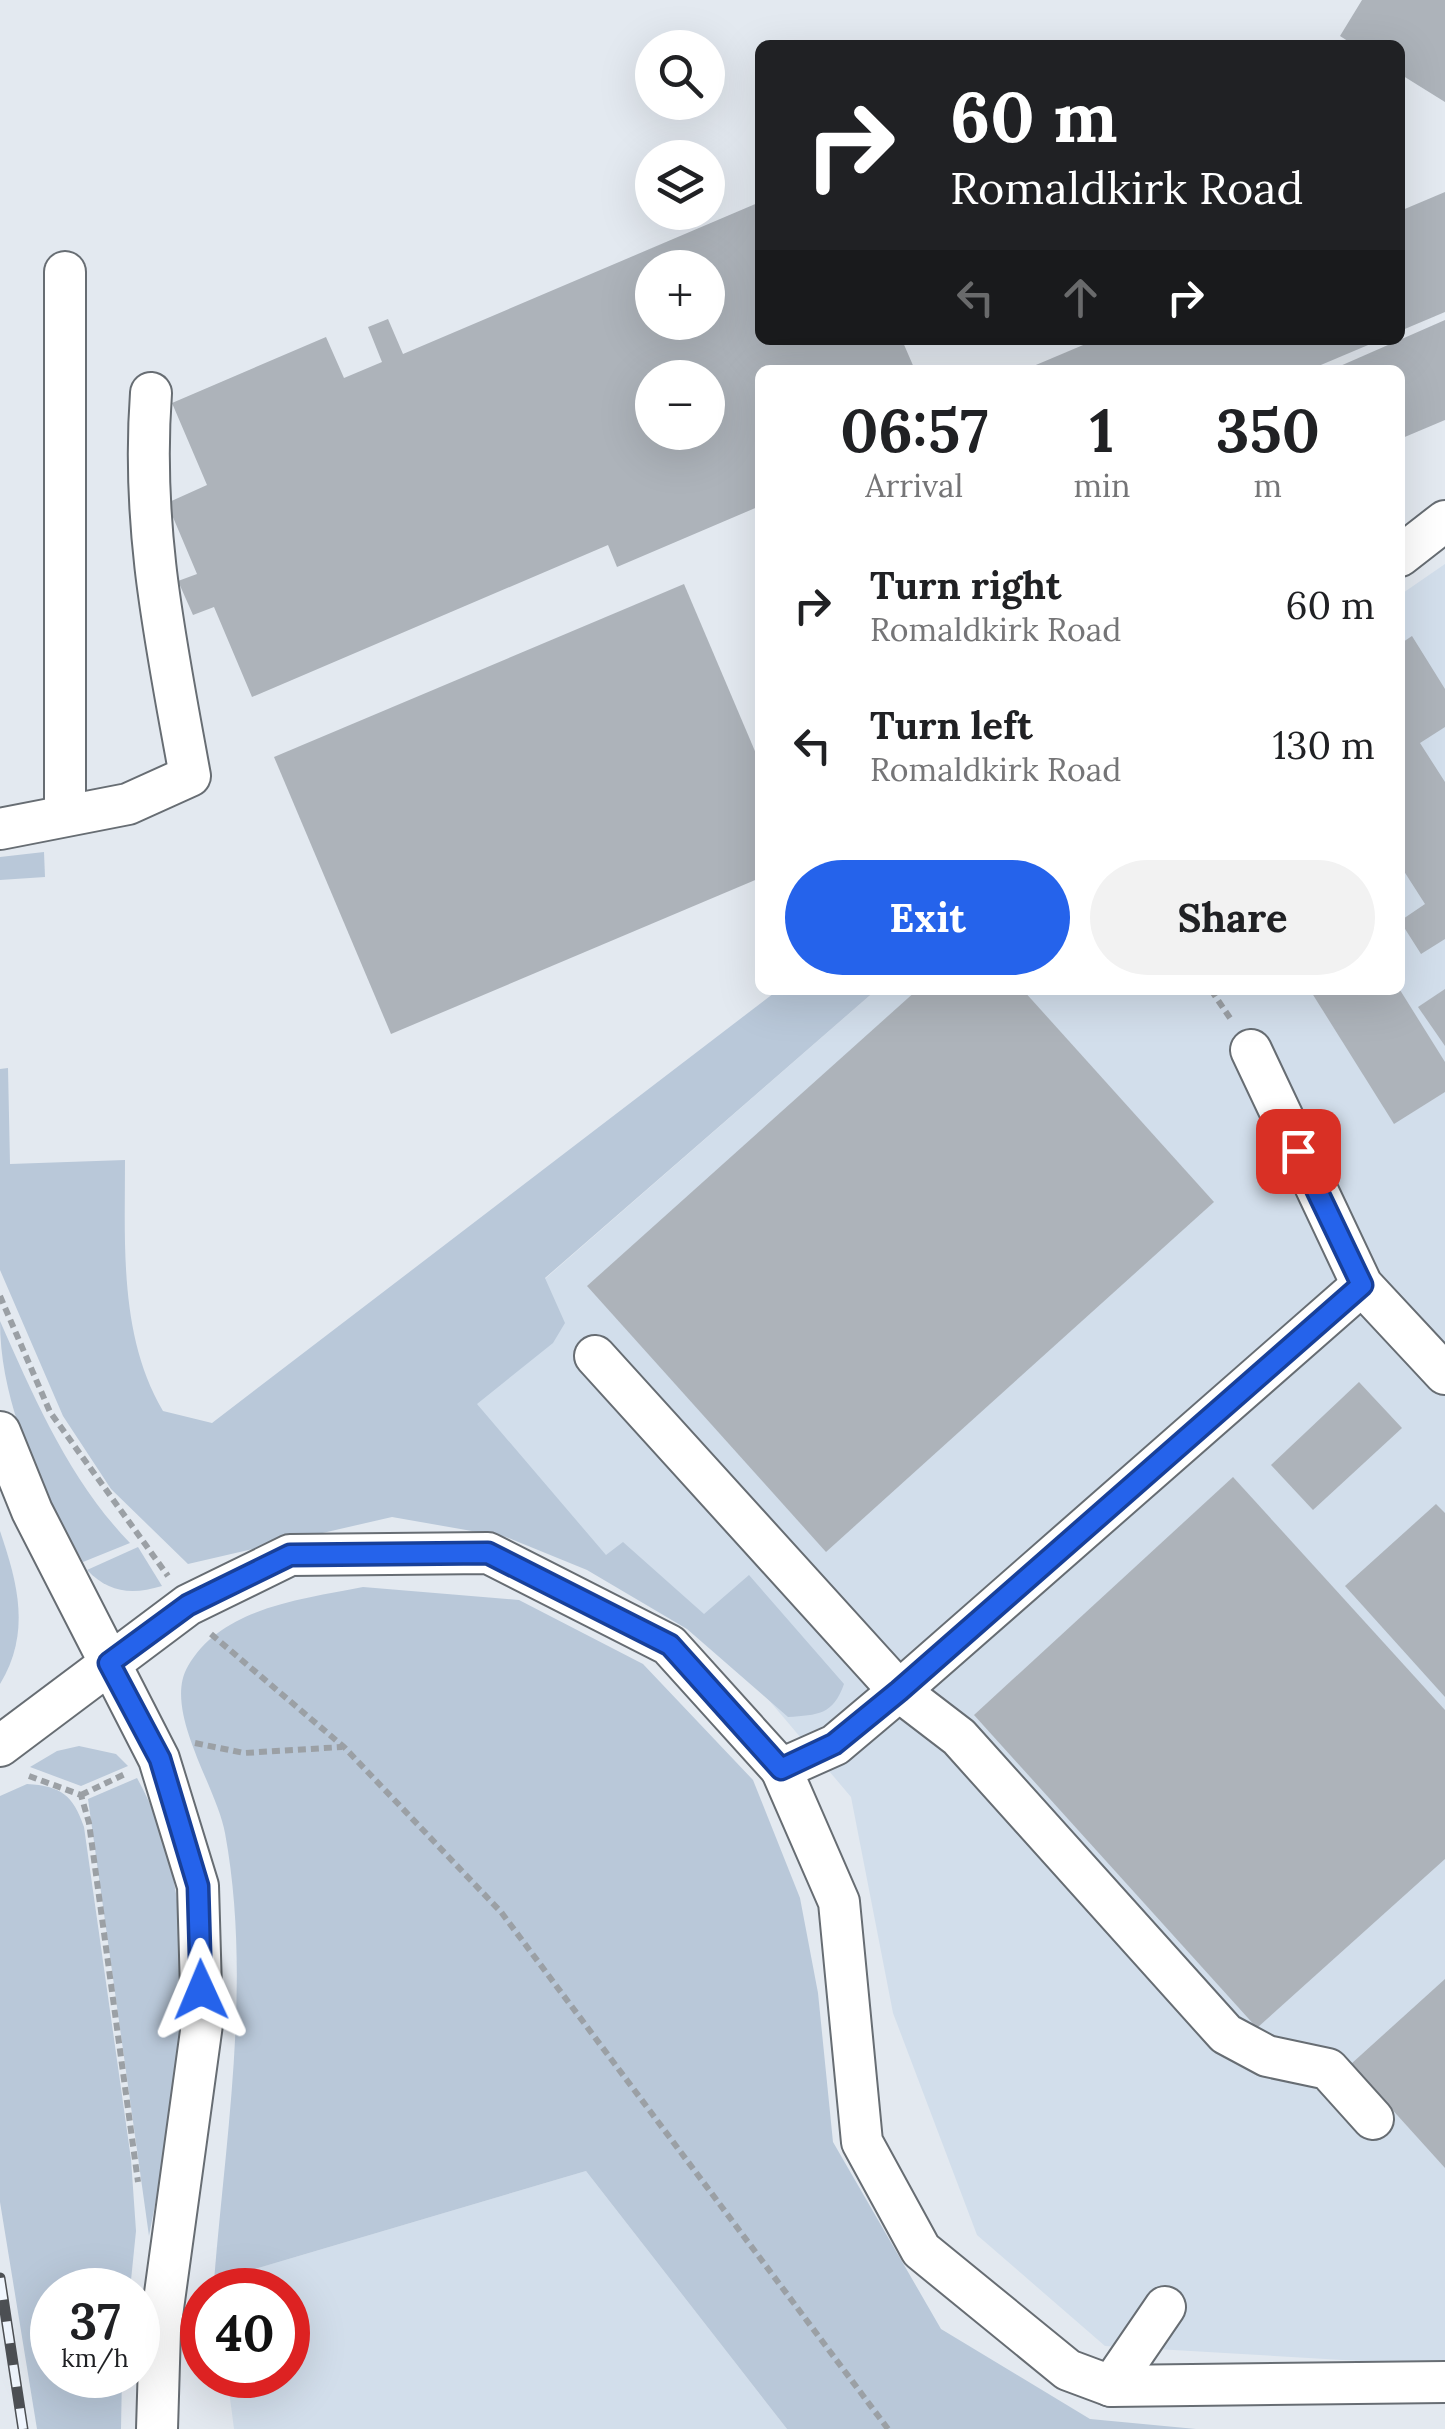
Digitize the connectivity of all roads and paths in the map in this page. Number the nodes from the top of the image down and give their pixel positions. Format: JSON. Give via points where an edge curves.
{"nodes":[{"id":1,"x":66,"y":272,"type":"dead end"},
{"id":2,"x":150,"y":393,"type":"dead end"},
{"id":3,"x":1445,"y":522,"type":"edge"},
{"id":4,"x":1405,"y":552,"type":"edge"},
{"id":5,"x":65,"y":814,"type":"junction"},
{"id":6,"x":0,"y":829,"type":"edge"},
{"id":7,"x":1251,"y":1050,"type":"dead end"},
{"id":8,"x":1362,"y":1285,"type":"junction"},
{"id":9,"x":0,"y":1296,"type":"edge"},
{"id":10,"x":595,"y":1356,"type":"dead end"},
{"id":11,"x":1445,"y":1374,"type":"edge"},
{"id":12,"x":0,"y":1432,"type":"edge"},
{"id":13,"x":188,"y":1605,"type":"junction"},
{"id":14,"x":109,"y":1663,"type":"junction"},
{"id":15,"x":899,"y":1691,"type":"junction"},
{"id":16,"x":344,"y":1747,"type":"junction"},
{"id":17,"x":160,"y":1759,"type":"junction"},
{"id":18,"x":12,"y":1761,"type":"edge"},
{"id":19,"x":781,"y":1769,"type":"junction"},
{"id":20,"x":81,"y":1795,"type":"junction"},
{"id":21,"x":1373,"y":2119,"type":"dead end"},
{"id":22,"x":140,"y":2192,"type":"dead end"},
{"id":23,"x":1165,"y":2307,"type":"dead end"},
{"id":24,"x":1445,"y":2382,"type":"edge"},
{"id":25,"x":1111,"y":2386,"type":"junction"},
{"id":26,"x":158,"y":2429,"type":"edge"},
{"id":27,"x":888,"y":2429,"type":"edge"}],
"edges":[{"from":1,"to":5,"type":"street"},
{"from":2,"to":5,"type":"street","via":[[145,471],[152,566],[190,776],[128,804]]},
{"from":3,"to":4,"type":"street"},
{"from":5,"to":6,"type":"street"},
{"from":7,"to":8,"type":"street"},
{"from":8,"to":11,"type":"street"},
{"from":8,"to":15,"type":"street"},
{"from":9,"to":13,"type":"path","via":[[50,1412]]},
{"from":10,"to":15,"type":"street"},
{"from":12,"to":14,"type":"street"},
{"from":13,"to":14,"type":"street"},
{"from":13,"to":16,"type":"path","via":[[214,1637]]},
{"from":13,"to":19,"type":"street","via":[[290,1555],[488,1553],[670,1645]]},
{"from":14,"to":17,"type":"street"},
{"from":14,"to":18,"type":"street"},
{"from":15,"to":19,"type":"street","via":[[834,1744]]},
{"from":15,"to":21,"type":"street","via":[[960,1737],[1226,2034],[1267,2056],[1328,2069]]},
{"from":16,"to":17,"type":"path","via":[[244,1754],[192,1743]]},
{"from":16,"to":27,"type":"path","via":[[501,1912]]},
{"from":17,"to":20,"type":"path"},
{"from":17,"to":26,"type":"street","via":[[198,1886],[202,2024],[160,2330]]},
{"from":18,"to":20,"type":"path"},
{"from":19,"to":25,"type":"street","via":[[839,1902],[862,2142],[921,2250],[1068,2370]]},
{"from":20,"to":22,"type":"path"},
{"from":23,"to":25,"type":"street"},
{"from":24,"to":25,"type":"street"}]}
